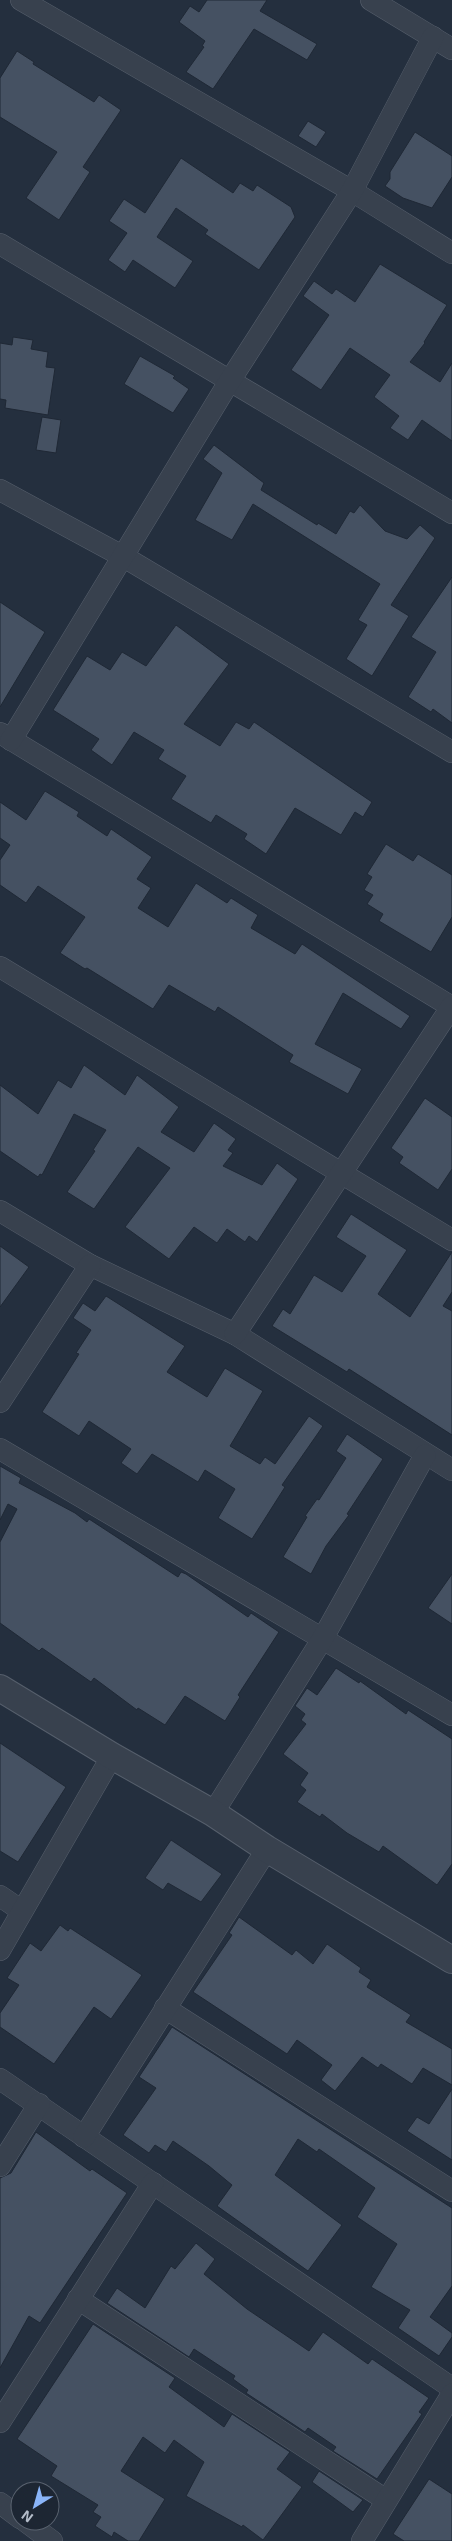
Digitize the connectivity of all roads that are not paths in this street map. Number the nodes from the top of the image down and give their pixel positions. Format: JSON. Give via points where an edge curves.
{"nodes":[{"id":1,"x":21,"y":0,"type":"edge"},
{"id":2,"x":371,"y":0,"type":"edge"},
{"id":3,"x":433,"y":37,"type":"junction"},
{"id":4,"x":452,"y":49,"type":"edge"},
{"id":5,"x":352,"y":192,"type":"junction"},
{"id":6,"x":0,"y":244,"type":"edge"},
{"id":7,"x":452,"y":253,"type":"edge"},
{"id":8,"x":230,"y":382,"type":"junction"},
{"id":9,"x":0,"y":490,"type":"edge"},
{"id":10,"x":452,"y":513,"type":"edge"},
{"id":11,"x":124,"y":557,"type":"junction"},
{"id":12,"x":6,"y":737,"type":"edge"},
{"id":13,"x":452,"y":752,"type":"edge"},
{"id":14,"x":0,"y":967,"type":"edge"},
{"id":15,"x":452,"y":1006,"type":"edge"},
{"id":16,"x":342,"y":1173,"type":"junction"},
{"id":17,"x":0,"y":1211,"type":"edge"},
{"id":18,"x":452,"y":1240,"type":"edge"},
{"id":19,"x":90,"y":1265,"type":"junction"},
{"id":20,"x":235,"y":1334,"type":"junction"},
{"id":21,"x":0,"y":1402,"type":"edge"},
{"id":22,"x":0,"y":1449,"type":"edge"},
{"id":23,"x":425,"y":1455,"type":"junction"},
{"id":24,"x":452,"y":1470,"type":"edge"},
{"id":25,"x":323,"y":1638,"type":"junction"},
{"id":26,"x":0,"y":1688,"type":"edge"},
{"id":27,"x":452,"y":1715,"type":"edge"},
{"id":28,"x":112,"y":1756,"type":"junction"},
{"id":29,"x":213,"y":1813,"type":"junction"},
{"id":30,"x":267,"y":1849,"type":"junction"},
{"id":31,"x":0,"y":1896,"type":"edge"},
{"id":32,"x":22,"y":1911,"type":"junction"},
{"id":33,"x":0,"y":1950,"type":"edge"},
{"id":34,"x":452,"y":1960,"type":"edge"},
{"id":35,"x":165,"y":2008,"type":"junction"},
{"id":36,"x":0,"y":2079,"type":"edge"},
{"id":37,"x":39,"y":2104,"type":"junction"},
{"id":38,"x":84,"y":2137,"type":"junction"},
{"id":39,"x":0,"y":2166,"type":"edge"},
{"id":40,"x":153,"y":2183,"type":"junction"},
{"id":41,"x":452,"y":2191,"type":"edge"},
{"id":42,"x":78,"y":2299,"type":"junction"},
{"id":43,"x":452,"y":2388,"type":"edge"},
{"id":44,"x":452,"y":2394,"type":"edge"},
{"id":45,"x":0,"y":2422,"type":"edge"},
{"id":46,"x":386,"y":2500,"type":"junction"},
{"id":47,"x":38,"y":2531,"type":"edge"},
{"id":48,"x":52,"y":2541,"type":"edge"},
{"id":49,"x":362,"y":2541,"type":"edge"}],
"edges":[{"from":1,"to":5,"type":"street"},
{"from":2,"to":3,"type":"street"},
{"from":3,"to":4,"type":"street"},
{"from":3,"to":5,"type":"street"},
{"from":5,"to":7,"type":"street"},
{"from":5,"to":8,"type":"street"},
{"from":6,"to":8,"type":"street"},
{"from":8,"to":10,"type":"street"},
{"from":8,"to":11,"type":"street"},
{"from":9,"to":11,"type":"street"},
{"from":11,"to":12,"type":"street"},
{"from":11,"to":13,"type":"street"},
{"from":12,"to":15,"type":"street"},
{"from":14,"to":16,"type":"street"},
{"from":15,"to":16,"type":"street"},
{"from":16,"to":18,"type":"street"},
{"from":16,"to":20,"type":"street"},
{"from":17,"to":19,"type":"street"},
{"from":19,"to":20,"type":"street"},
{"from":19,"to":21,"type":"street"},
{"from":20,"to":23,"type":"street"},
{"from":22,"to":25,"type":"street"},
{"from":23,"to":24,"type":"street"},
{"from":23,"to":25,"type":"street"},
{"from":25,"to":27,"type":"street"},
{"from":25,"to":29,"type":"street"},
{"from":26,"to":28,"type":"street"},
{"from":28,"to":29,"type":"street"},
{"from":28,"to":32,"type":"street"},
{"from":29,"to":30,"type":"street"},
{"from":30,"to":34,"type":"street"},
{"from":30,"to":35,"type":"street"},
{"from":31,"to":32,"type":"street"},
{"from":32,"to":33,"type":"street"},
{"from":35,"to":38,"type":"street"},
{"from":35,"to":41,"type":"street"},
{"from":36,"to":37,"type":"street"},
{"from":37,"to":38,"type":"street"},
{"from":37,"to":39,"type":"street"},
{"from":38,"to":40,"type":"street"},
{"from":40,"to":42,"type":"street"},
{"from":40,"to":43,"type":"street"},
{"from":42,"to":45,"type":"street"},
{"from":42,"to":46,"type":"street"},
{"from":44,"to":46,"type":"street"},
{"from":46,"to":49,"type":"street"},
{"from":47,"to":48,"type":"street"}]}
